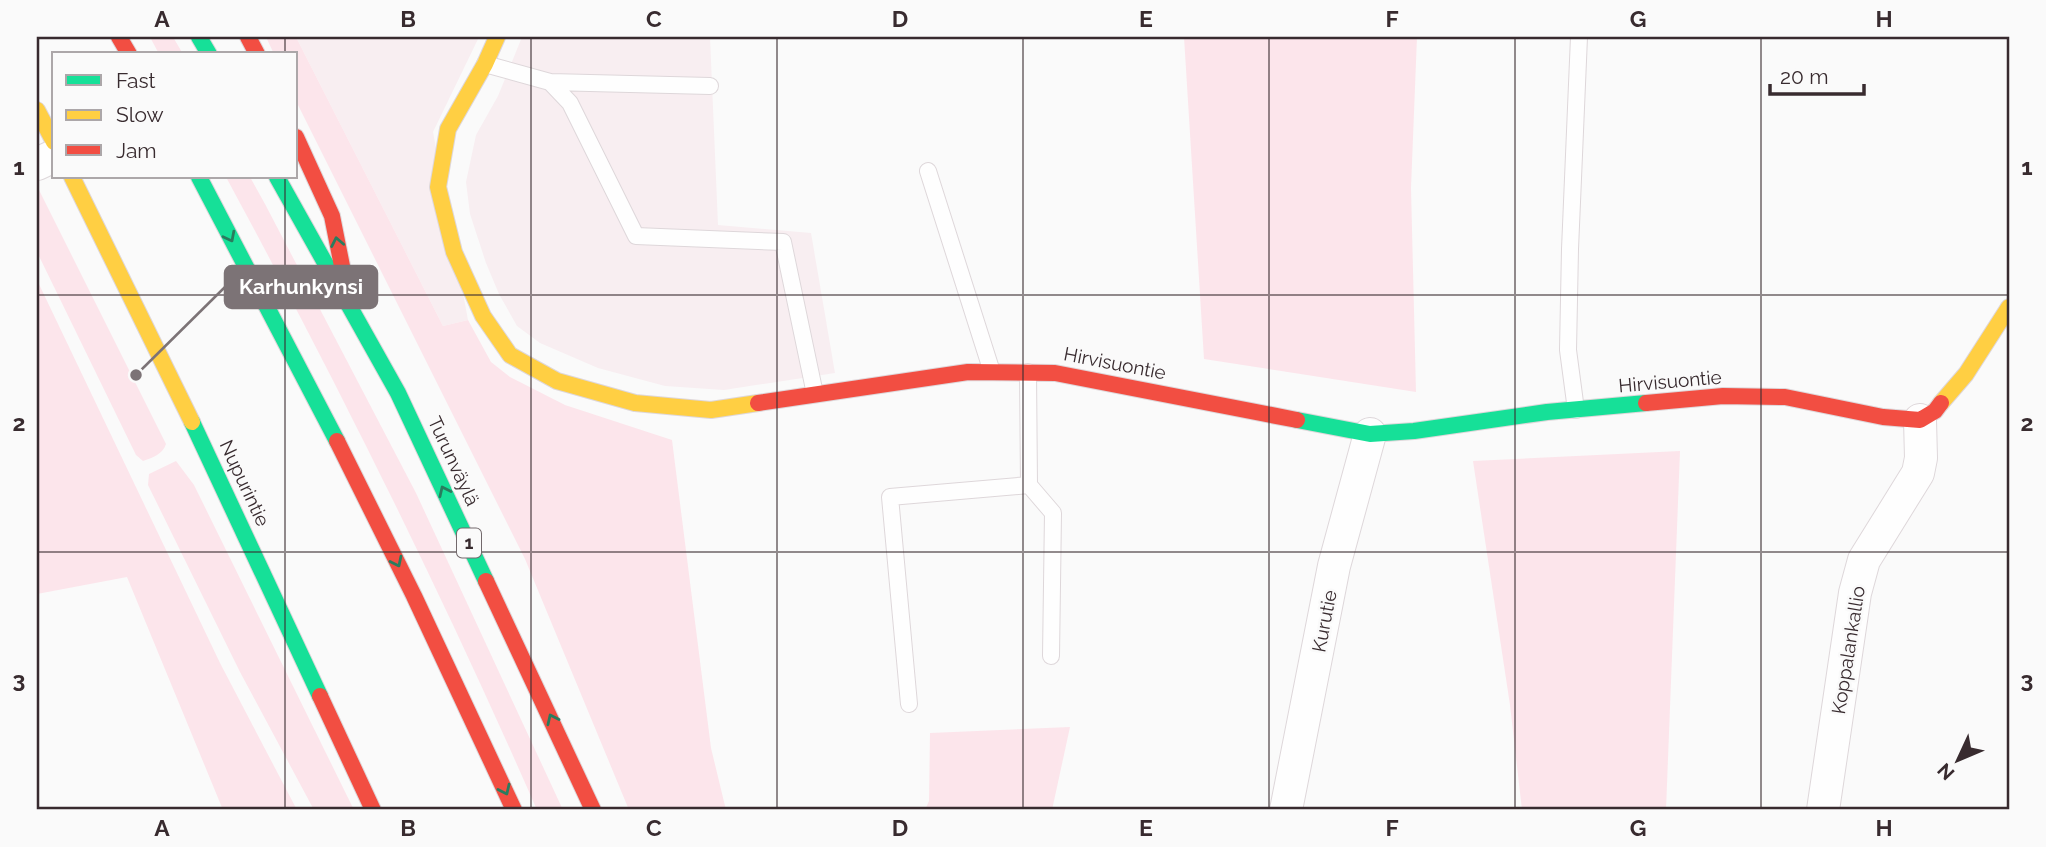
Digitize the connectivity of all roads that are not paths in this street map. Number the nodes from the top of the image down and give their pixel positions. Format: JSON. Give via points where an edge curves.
{"nodes":[{"id":1,"x":497,"y":37,"type":"edge"},
{"id":2,"x":1579,"y":37,"type":"edge"},
{"id":3,"x":485,"y":64,"type":"junction"},
{"id":4,"x":550,"y":82,"type":"junction"},
{"id":5,"x":710,"y":86,"type":"dead end"},
{"id":6,"x":37,"y":110,"type":"edge"},
{"id":7,"x":52,"y":138,"type":"edge"},
{"id":8,"x":298,"y":141,"type":"edge"},
{"id":9,"x":928,"y":171,"type":"dead end"},
{"id":10,"x":72,"y":178,"type":"edge"},
{"id":11,"x":200,"y":178,"type":"edge"},
{"id":12,"x":278,"y":178,"type":"edge"},
{"id":13,"x":2009,"y":307,"type":"edge"},
{"id":14,"x":350,"y":309,"type":"junction"},
{"id":15,"x":992,"y":372,"type":"junction"},
{"id":16,"x":1028,"y":372,"type":"junction"},
{"id":17,"x":815,"y":394,"type":"junction"},
{"id":18,"x":1576,"y":410,"type":"junction"},
{"id":19,"x":1920,"y":420,"type":"junction"},
{"id":20,"x":1370,"y":434,"type":"junction"},
{"id":21,"x":1029,"y":485,"type":"junction"},
{"id":22,"x":1051,"y":656,"type":"dead end"},
{"id":23,"x":909,"y":704,"type":"dead end"},
{"id":24,"x":373,"y":810,"type":"edge"},
{"id":25,"x":514,"y":810,"type":"edge"},
{"id":26,"x":593,"y":810,"type":"edge"},
{"id":27,"x":1286,"y":810,"type":"edge"},
{"id":28,"x":1823,"y":810,"type":"edge"}],
"edges":[{"from":1,"to":3,"type":"main road","name":"Hirvisuontie"},
{"from":2,"to":18,"type":"lane","via":[[1568,350]]},
{"from":3,"to":4,"type":"lane"},
{"from":3,"to":17,"type":"main road","name":"Hirvisuontie","via":[[448,129],[438,187],[454,252],[483,316],[510,355],[557,381],[635,403],[711,410]]},
{"from":4,"to":5,"type":"lane"},
{"from":4,"to":17,"type":"lane","via":[[570,103],[636,236],[783,242]]},
{"from":6,"to":7,"type":"main road"},
{"from":14,"to":8,"type":"main road","one_way":true,"via":[[332,215]]},
{"from":9,"to":15,"type":"lane"},
{"from":10,"to":24,"type":"main road","name":"Nupurintie","via":[[201,440]]},
{"from":11,"to":25,"type":"main road","one_way":true,"via":[[397,562]]},
{"from":12,"to":14,"type":"main road","name":"Turunväylä","number":"1"},
{"from":13,"to":19,"type":"main road","via":[[1966,374],[1935,411]]},
{"from":26,"to":14,"type":"main road","name":"Turunväylä","number":"1","one_way":true,"via":[[398,393]]},
{"from":15,"to":16,"type":"main road","name":"Hirvisuontie"},
{"from":15,"to":17,"type":"main road","name":"Hirvisuontie"},
{"from":16,"to":20,"type":"main road","name":"Hirvisuontie","via":[[1055,373]]},
{"from":16,"to":21,"type":"lane"},
{"from":18,"to":19,"type":"main road","name":"Hirvisuontie","via":[[1723,396],[1785,397]]},
{"from":18,"to":20,"type":"main road","name":"Hirvisuontie"},
{"from":19,"to":28,"type":"street","name":"Koppalankallio","via":[[1918,473],[1864,560],[1855,593]]},
{"from":20,"to":27,"type":"street","name":"Kurutie","via":[[1334,566]]},
{"from":21,"to":22,"type":"lane","via":[[1053,513]]},
{"from":21,"to":23,"type":"lane","via":[[890,497]]}]}
